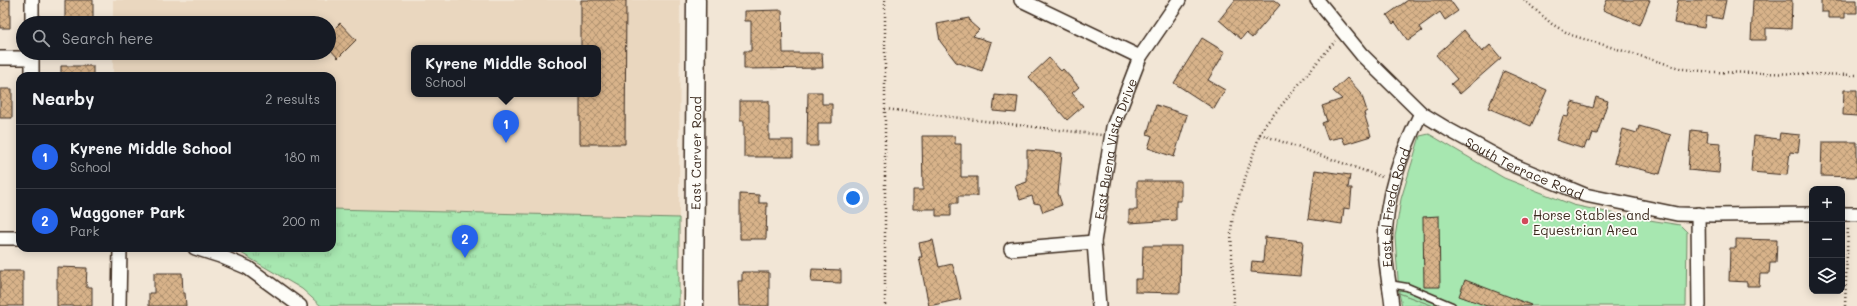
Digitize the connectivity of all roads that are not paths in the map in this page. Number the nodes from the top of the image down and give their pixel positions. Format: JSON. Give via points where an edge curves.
{"nodes":[{"id":1,"x":32,"y":0,"type":"edge"},
{"id":2,"x":696,"y":0,"type":"edge"},
{"id":3,"x":1022,"y":0,"type":"edge"},
{"id":4,"x":1179,"y":0,"type":"edge"},
{"id":5,"x":1318,"y":0,"type":"edge"},
{"id":6,"x":32,"y":16,"type":"edge"},
{"id":7,"x":16,"y":57,"type":"edge"},
{"id":8,"x":1140,"y":57,"type":"junction"},
{"id":9,"x":0,"y":58,"type":"edge"},
{"id":10,"x":32,"y":60,"type":"edge"},
{"id":11,"x":32,"y":72,"type":"edge"},
{"id":12,"x":1421,"y":113,"type":"junction"},
{"id":13,"x":1698,"y":214,"type":"junction"},
{"id":14,"x":1809,"y":214,"type":"edge"},
{"id":15,"x":0,"y":238,"type":"edge"},
{"id":16,"x":16,"y":238,"type":"edge"},
{"id":17,"x":1094,"y":242,"type":"junction"},
{"id":18,"x":1011,"y":249,"type":"dead end"},
{"id":19,"x":120,"y":252,"type":"edge"},
{"id":20,"x":208,"y":252,"type":"edge"},
{"id":21,"x":1390,"y":284,"type":"junction"},
{"id":22,"x":120,"y":306,"type":"edge"},
{"id":23,"x":300,"y":306,"type":"edge"},
{"id":24,"x":694,"y":306,"type":"edge"},
{"id":25,"x":1099,"y":306,"type":"edge"},
{"id":26,"x":1392,"y":306,"type":"edge"},
{"id":27,"x":1452,"y":306,"type":"edge"},
{"id":28,"x":1699,"y":306,"type":"edge"}],
"edges":[{"from":1,"to":6,"type":"street"},
{"from":2,"to":24,"type":"street","name":"East Carver Road"},
{"from":3,"to":8,"type":"street"},
{"from":4,"to":8,"type":"street","name":"East Buena Vista Drive"},
{"from":5,"to":12,"type":"street","name":"South Terrace Road","via":[[1362,55]]},
{"from":7,"to":9,"type":"street"},
{"from":8,"to":17,"type":"street","name":"East Buena Vista Drive","via":[[1113,127]]},
{"from":10,"to":11,"type":"street"},
{"from":12,"to":13,"type":"street","name":"South Terrace Road","via":[[1514,166],[1585,195],[1677,214]]},
{"from":12,"to":21,"type":"street","name":"East el Freda Road","via":[[1403,150],[1389,195],[1385,245]]},
{"from":13,"to":14,"type":"street","name":"South Terrace Road"},
{"from":13,"to":28,"type":"street"},
{"from":15,"to":16,"type":"street"},
{"from":17,"to":18,"type":"street"},
{"from":17,"to":25,"type":"street","name":"East Buena Vista Drive"},
{"from":19,"to":22,"type":"street"},
{"from":20,"to":23,"type":"street","via":[[248,268]]},
{"from":21,"to":26,"type":"street","name":"East el Freda Road"},
{"from":21,"to":27,"type":"lane","via":[[1406,287]]}]}
